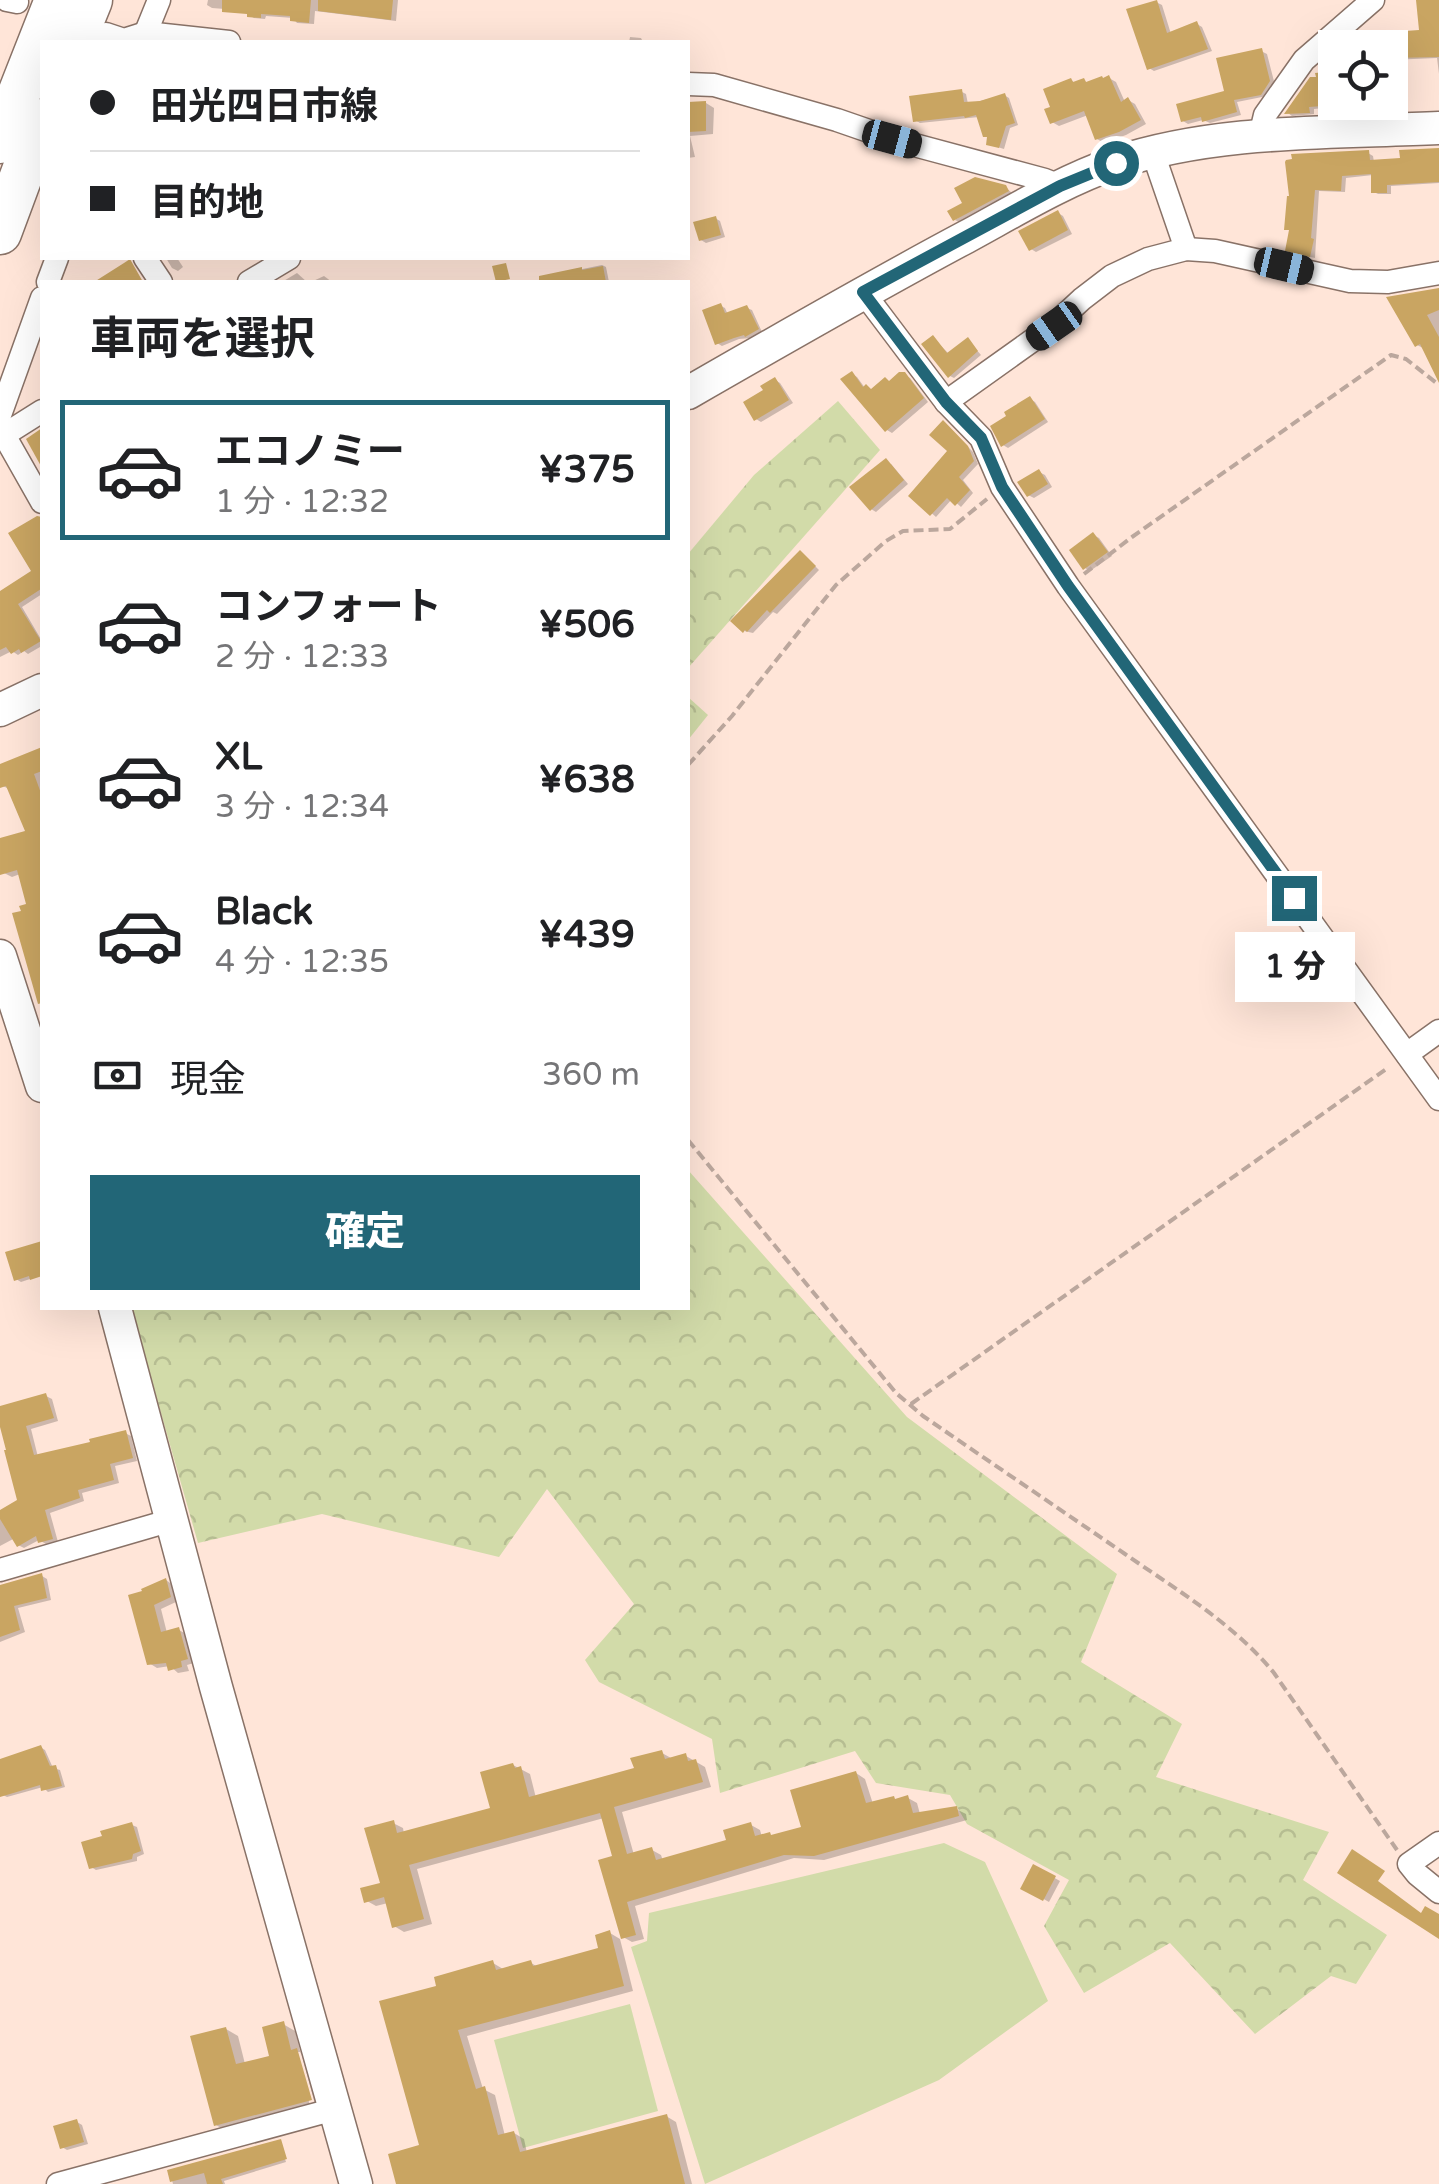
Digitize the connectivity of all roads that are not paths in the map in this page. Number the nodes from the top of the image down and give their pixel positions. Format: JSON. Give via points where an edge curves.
{"nodes":[{"id":1,"x":159,"y":0,"type":"edge"},
{"id":2,"x":1372,"y":0,"type":"edge"},
{"id":3,"x":27,"y":1,"type":"edge"},
{"id":4,"x":90,"y":26,"type":"edge"},
{"id":5,"x":144,"y":38,"type":"edge"},
{"id":6,"x":186,"y":40,"type":"edge"},
{"id":7,"x":690,"y":84,"type":"edge"},
{"id":8,"x":40,"y":125,"type":"edge"},
{"id":9,"x":1439,"y":128,"type":"edge"},
{"id":10,"x":1260,"y":136,"type":"junction"},
{"id":11,"x":0,"y":142,"type":"edge"},
{"id":12,"x":1153,"y":153,"type":"junction"},
{"id":13,"x":1060,"y":186,"type":"junction"},
{"id":14,"x":0,"y":233,"type":"edge"},
{"id":15,"x":1186,"y":249,"type":"junction"},
{"id":16,"x":287,"y":260,"type":"edge"},
{"id":17,"x":1439,"y":273,"type":"edge"},
{"id":18,"x":252,"y":280,"type":"edge"},
{"id":19,"x":863,"y":292,"type":"junction"},
{"id":20,"x":40,"y":304,"type":"edge"},
{"id":21,"x":690,"y":392,"type":"edge"},
{"id":22,"x":946,"y":402,"type":"junction"},
{"id":23,"x":40,"y":412,"type":"edge"},
{"id":24,"x":1,"y":428,"type":"edge"},
{"id":25,"x":40,"y":498,"type":"edge"},
{"id":26,"x":40,"y":691,"type":"edge"},
{"id":27,"x":0,"y":710,"type":"edge"},
{"id":28,"x":0,"y":956,"type":"edge"},
{"id":29,"x":1439,"y":1031,"type":"edge"},
{"id":30,"x":1407,"y":1054,"type":"junction"},
{"id":31,"x":40,"y":1080,"type":"edge"},
{"id":32,"x":1439,"y":1099,"type":"edge"},
{"id":33,"x":116,"y":1310,"type":"edge"},
{"id":34,"x":172,"y":1520,"type":"junction"},
{"id":35,"x":0,"y":1570,"type":"edge"},
{"id":36,"x":1439,"y":1843,"type":"edge"},
{"id":37,"x":1439,"y":1892,"type":"edge"},
{"id":38,"x":335,"y":2109,"type":"junction"},
{"id":39,"x":58,"y":2184,"type":"edge"},
{"id":40,"x":356,"y":2184,"type":"edge"}],
"edges":[{"from":1,"to":5,"type":"street"},
{"from":2,"to":10,"type":"street","via":[[1304,60],[1265,115]]},
{"from":3,"to":11,"type":"highway"},
{"from":4,"to":5,"type":"street","via":[[124,40]]},
{"from":5,"to":6,"type":"street"},
{"from":7,"to":13,"type":"street"},
{"from":8,"to":14,"type":"highway"},
{"from":9,"to":10,"type":"street"},
{"from":10,"to":12,"type":"street"},
{"from":12,"to":13,"type":"street"},
{"from":12,"to":15,"type":"street"},
{"from":13,"to":19,"type":"street"},
{"from":15,"to":17,"type":"street","via":[[1350,281]]},
{"from":15,"to":22,"type":"street","via":[[1112,276]]},
{"from":16,"to":18,"type":"street"},
{"from":19,"to":21,"type":"street"},
{"from":19,"to":22,"type":"street"},
{"from":20,"to":24,"type":"street"},
{"from":22,"to":30,"type":"street","via":[[981,438],[1002,487],[1068,586]]},
{"from":23,"to":24,"type":"street"},
{"from":24,"to":25,"type":"street"},
{"from":26,"to":27,"type":"street"},
{"from":28,"to":31,"type":"street"},
{"from":29,"to":30,"type":"street"},
{"from":30,"to":32,"type":"street"},
{"from":33,"to":34,"type":"street"},
{"from":34,"to":35,"type":"street"},
{"from":34,"to":38,"type":"street"},
{"from":36,"to":37,"type":"street","via":[[1410,1864]]},
{"from":38,"to":39,"type":"street"},
{"from":38,"to":40,"type":"street"}]}
